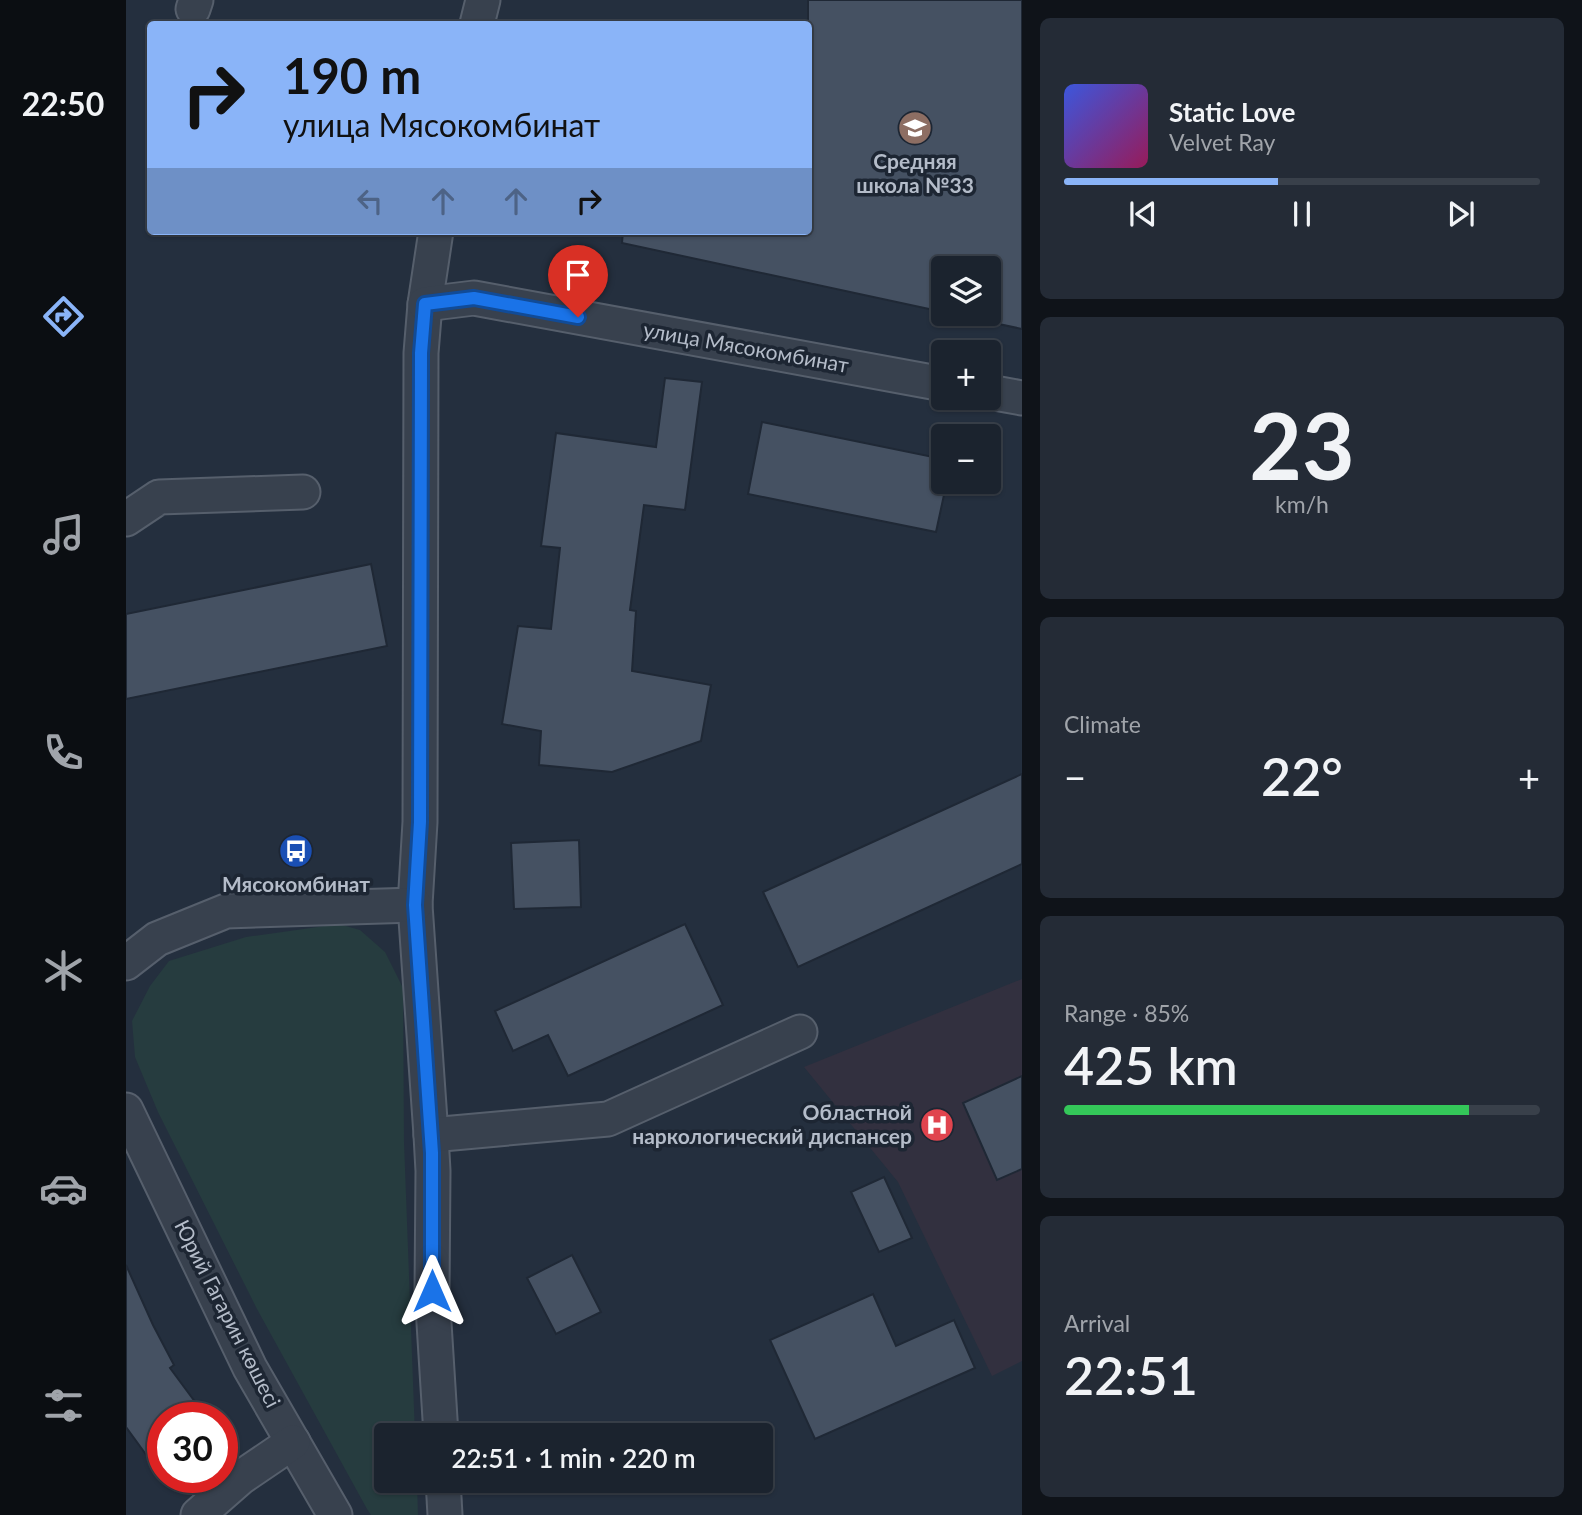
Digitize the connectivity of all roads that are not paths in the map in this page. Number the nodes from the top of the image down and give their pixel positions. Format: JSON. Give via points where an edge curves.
{"nodes":[{"id":1,"x":435,"y":235,"type":"edge"},
{"id":2,"x":425,"y":304,"type":"junction"},
{"id":3,"x":931,"y":382,"type":"edge"},
{"id":4,"x":1001,"y":394,"type":"edge"},
{"id":5,"x":1022,"y":398,"type":"edge"},
{"id":6,"x":303,"y":492,"type":"dead end"},
{"id":7,"x":126,"y":519,"type":"edge"},
{"id":8,"x":415,"y":905,"type":"junction"},
{"id":9,"x":126,"y":963,"type":"edge"},
{"id":10,"x":800,"y":1032,"type":"dead end"},
{"id":11,"x":126,"y":1110,"type":"edge"},
{"id":12,"x":431,"y":1135,"type":"junction"},
{"id":13,"x":440,"y":1423,"type":"edge"},
{"id":14,"x":293,"y":1442,"type":"junction"},
{"id":15,"x":444,"y":1493,"type":"edge"},
{"id":16,"x":198,"y":1515,"type":"edge"},
{"id":17,"x":335,"y":1515,"type":"edge"},
{"id":18,"x":445,"y":1515,"type":"edge"}],
"edges":[{"from":1,"to":2,"type":"street"},
{"from":2,"to":3,"type":"street","name":"улица Мясокомбинат","via":[[474,298]]},
{"from":2,"to":8,"type":"street","via":[[421,353],[420,822]]},
{"from":4,"to":5,"type":"street"},
{"from":6,"to":7,"type":"street","via":[[159,497]]},
{"from":8,"to":9,"type":"street","via":[[226,911],[157,939]]},
{"from":8,"to":12,"type":"street"},
{"from":10,"to":12,"type":"street","via":[[608,1119]]},
{"from":11,"to":14,"type":"street","name":"Юрий Гагарин көшесі","via":[[250,1368]]},
{"from":12,"to":13,"type":"street","via":[[432,1291]]},
{"from":14,"to":16,"type":"street","via":[[240,1478]]},
{"from":14,"to":17,"type":"street","name":"Юрий Гагарин көшесі"},
{"from":15,"to":18,"type":"street"}]}
